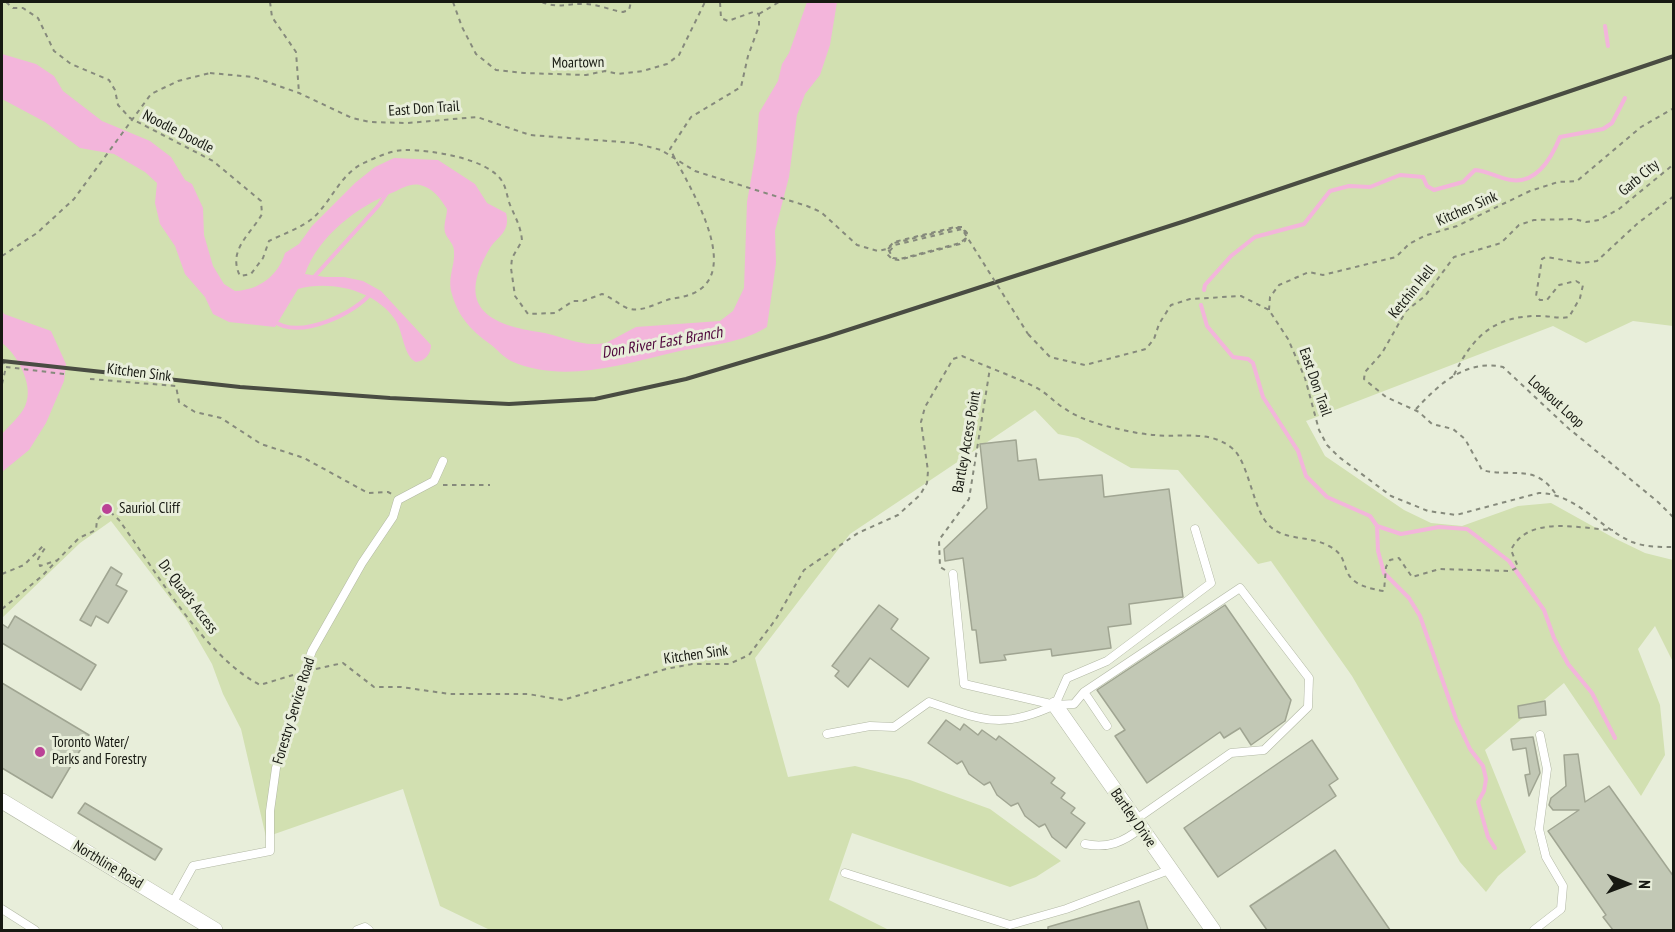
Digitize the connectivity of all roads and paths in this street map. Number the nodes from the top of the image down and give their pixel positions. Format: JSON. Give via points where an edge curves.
{"nodes":[{"id":1,"x":6,"y":2,"type":"edge"},
{"id":2,"x":270,"y":2,"type":"edge"},
{"id":3,"x":453,"y":2,"type":"edge"},
{"id":4,"x":542,"y":2,"type":"edge"},
{"id":5,"x":631,"y":2,"type":"edge"},
{"id":6,"x":705,"y":2,"type":"edge"},
{"id":7,"x":720,"y":2,"type":"edge"},
{"id":8,"x":779,"y":2,"type":"edge"},
{"id":9,"x":1519,"y":2,"type":"edge"},
{"id":10,"x":1530,"y":2,"type":"edge"},
{"id":11,"x":759,"y":14,"type":"junction"},
{"id":12,"x":299,"y":93,"type":"junction"},
{"id":13,"x":1674,"y":108,"type":"edge"},
{"id":14,"x":675,"y":160,"type":"junction"},
{"id":15,"x":1674,"y":164,"type":"edge"},
{"id":16,"x":1674,"y":196,"type":"edge"},
{"id":17,"x":1619,"y":209,"type":"joint"},
{"id":18,"x":2,"y":256,"type":"edge"},
{"id":19,"x":1269,"y":310,"type":"junction"},
{"id":20,"x":2,"y":360,"type":"edge"},
{"id":21,"x":6,"y":367,"type":"junction"},
{"id":22,"x":990,"y":368,"type":"junction"},
{"id":23,"x":64,"y":374,"type":"dead end"},
{"id":24,"x":1454,"y":375,"type":"junction"},
{"id":25,"x":90,"y":379,"type":"dead end"},
{"id":26,"x":2,"y":384,"type":"edge"},
{"id":27,"x":1415,"y":410,"type":"junction"},
{"id":28,"x":443,"y":461,"type":"dead end"},
{"id":29,"x":431,"y":483,"type":"junction"},
{"id":30,"x":490,"y":485,"type":"dead end"},
{"id":31,"x":1557,"y":495,"type":"junction"},
{"id":32,"x":396,"y":504,"type":"junction"},
{"id":33,"x":1674,"y":518,"type":"edge"},
{"id":34,"x":1195,"y":529,"type":"dead end"},
{"id":35,"x":1613,"y":530,"type":"junction"},
{"id":36,"x":1674,"y":547,"type":"edge"},
{"id":37,"x":59,"y":560,"type":"junction"},
{"id":38,"x":2,"y":574,"type":"edge"},
{"id":39,"x":953,"y":574,"type":"joint"},
{"id":40,"x":2,"y":609,"type":"edge"},
{"id":41,"x":305,"y":671,"type":"junction"},
{"id":42,"x":1084,"y":692,"type":"junction"},
{"id":43,"x":1054,"y":705,"type":"junction"},
{"id":44,"x":1107,"y":726,"type":"dead end"},
{"id":45,"x":827,"y":734,"type":"dead end"},
{"id":46,"x":1540,"y":735,"type":"dead end"},
{"id":47,"x":2,"y":801,"type":"edge"},
{"id":48,"x":1138,"y":824,"type":"junction"},
{"id":49,"x":1085,"y":844,"type":"dead end"},
{"id":50,"x":1169,"y":870,"type":"junction"},
{"id":51,"x":845,"y":873,"type":"dead end"},
{"id":52,"x":172,"y":904,"type":"junction"},
{"id":53,"x":2,"y":909,"type":"edge"},
{"id":54,"x":35,"y":930,"type":"edge"},
{"id":55,"x":215,"y":930,"type":"edge"},
{"id":56,"x":357,"y":930,"type":"edge"},
{"id":57,"x":369,"y":930,"type":"edge"},
{"id":58,"x":1212,"y":930,"type":"edge"},
{"id":59,"x":1534,"y":930,"type":"edge"}],
"edges":[{"from":1,"to":14,"type":"path","name":"Noodle Doodle","via":[[38,18],[54,51],[71,64],[109,80],[118,105],[130,118],[213,161],[261,201],[262,214],[240,244],[235,259],[240,276],[251,274],[269,241],[315,217],[354,169],[392,151],[405,150],[470,160],[503,182],[522,241],[512,258],[515,296],[528,314],[555,313],[573,301],[602,294],[628,308],[651,308],[697,293],[706,287],[712,269],[704,214]]},
{"from":2,"to":12,"type":"path","via":[[272,17],[296,52]]},
{"from":3,"to":6,"type":"path","name":"Moartown","via":[[476,54],[496,70],[586,75],[643,71],[667,64],[679,55]]},
{"from":4,"to":5,"type":"path","via":[[554,7],[582,3],[622,12],[629,10]]},
{"from":7,"to":11,"type":"path","via":[[721,18],[728,21],[753,12]]},
{"from":8,"to":11,"type":"path"},
{"from":9,"to":10,"type":"path"},
{"from":11,"to":14,"type":"path","via":[[741,87],[703,108],[687,123],[670,149]]},
{"from":12,"to":14,"type":"path","name":"East Don Trail","via":[[344,115],[370,122],[477,117],[530,135],[634,143],[662,150]]},
{"from":12,"to":18,"type":"path","name":"East Don Trail","bridge":true,"via":[[238,74],[210,73],[178,81],[151,94],[74,199],[37,233]]},
{"from":13,"to":19,"type":"path","name":"Kitchen Sink","via":[[1641,127],[1577,181],[1530,191],[1457,226],[1424,236],[1396,257],[1323,275],[1309,272],[1279,285],[1270,297]]},
{"from":14,"to":19,"type":"path","name":"East Don Trail","bridge":true,"via":[[695,171],[821,212],[866,249],[887,249],[894,242],[955,227],[962,227],[967,232],[965,239],[960,243],[900,259],[888,253],[888,249],[889,247],[894,243],[956,228],[962,228],[967,234],[965,241],[960,244],[900,260],[887,254],[890,250],[891,247],[895,244],[962,229],[968,237],[974,246],[1028,334],[1050,357],[1085,364],[1146,349],[1171,305],[1190,299],[1241,296]]},
{"from":15,"to":17,"type":"path","name":"Garb City"},
{"from":16,"to":24,"type":"path","via":[[1597,261],[1542,259],[1536,288],[1540,300],[1547,300],[1559,285],[1576,281],[1583,285],[1569,316],[1501,320],[1463,356]]},
{"from":17,"to":27,"type":"path","name":"Ketchin Hell","via":[[1586,222],[1534,220],[1519,225],[1502,243],[1454,257],[1425,296],[1406,310],[1382,354],[1365,372],[1364,379],[1386,397]]},
{"from":19,"to":31,"type":"path","name":"East Don Trail","via":[[1295,354],[1328,445],[1391,495],[1428,512],[1456,515],[1539,493]]},
{"from":20,"to":21,"type":"path"},
{"from":21,"to":23,"type":"path"},
{"from":21,"to":26,"type":"path"},
{"from":22,"to":35,"type":"path","name":"Kitchen Sink","via":[[1041,390],[1067,411],[1084,418],[1152,435],[1204,435],[1219,440],[1241,458],[1265,521],[1289,538],[1330,546],[1341,556],[1348,576],[1356,584],[1384,591],[1386,567],[1390,560],[1399,558],[1412,577],[1440,569],[1511,571],[1518,567],[1511,550],[1526,533],[1547,526]]},
{"from":22,"to":39,"type":"path","name":"Bartley Access Point","via":[[969,499],[939,540],[940,567]]},
{"from":22,"to":41,"type":"path","name":"Kitchen Sink","via":[[962,356],[953,359],[925,407],[921,422],[928,471],[920,495],[898,515],[858,532],[804,570],[776,620],[749,655],[729,663],[666,669],[563,700],[528,694],[450,694],[374,687],[343,663]]},
{"from":24,"to":27,"type":"path","name":"Lookout Loop"},
{"from":24,"to":33,"type":"path","name":"Lookout Loop","via":[[1473,367],[1503,367]]},
{"from":25,"to":32,"type":"path","name":"Kitchen Sink","via":[[176,386],[179,402],[195,412],[220,418],[261,444],[296,454],[368,494],[388,492]]},
{"from":27,"to":31,"type":"path","name":"Ketchin Hell","via":[[1432,424],[1453,429],[1465,439],[1482,470],[1536,475]]},
{"from":28,"to":29,"type":"lane"},
{"from":29,"to":30,"type":"path","via":[[459,487]]},
{"from":29,"to":32,"type":"lane","via":[[404,495]]},
{"from":31,"to":35,"type":"path"},
{"from":32,"to":41,"type":"lane","name":"Forestry Service Road","via":[[389,523],[312,651]]},
{"from":34,"to":43,"type":"lane","via":[[1211,583],[1107,660],[1066,678]]},
{"from":35,"to":36,"type":"path","via":[[1634,543]]},
{"from":37,"to":38,"type":"path","via":[[40,566],[38,559],[43,546],[24,565]]},
{"from":37,"to":40,"type":"path"},
{"from":37,"to":41,"type":"path","name":"Dr. Quad's Access","via":[[79,538],[96,530],[107,509],[232,668],[260,685]]},
{"from":39,"to":43,"type":"lane","via":[[964,684]]},
{"from":41,"to":52,"type":"lane","name":"Forestry Service Road","via":[[276,768],[270,852],[193,866]]},
{"from":42,"to":43,"type":"lane","via":[[1074,704]]},
{"from":42,"to":44,"type":"lane"},
{"from":42,"to":48,"type":"lane","via":[[1240,588],[1309,678],[1308,707],[1264,750],[1231,753]]},
{"from":43,"to":45,"type":"lane","via":[[1027,718],[1003,721],[929,702],[894,728],[870,726]]},
{"from":43,"to":48,"type":"street","name":"Bartley Drive"},
{"from":46,"to":59,"type":"lane","via":[[1547,769],[1539,829],[1546,857],[1563,886],[1561,909]]},
{"from":47,"to":52,"type":"street","name":"Northline Road"},
{"from":48,"to":49,"type":"lane","via":[[1117,843],[1098,847]]},
{"from":48,"to":50,"type":"street","name":"Bartley Drive"},
{"from":50,"to":51,"type":"lane","via":[[1066,909],[1010,925]]},
{"from":50,"to":58,"type":"street","name":"Bartley Drive"},
{"from":52,"to":55,"type":"street","name":"Northline Road"},
{"from":53,"to":54,"type":"lane"},
{"from":56,"to":57,"type":"lane"}]}
